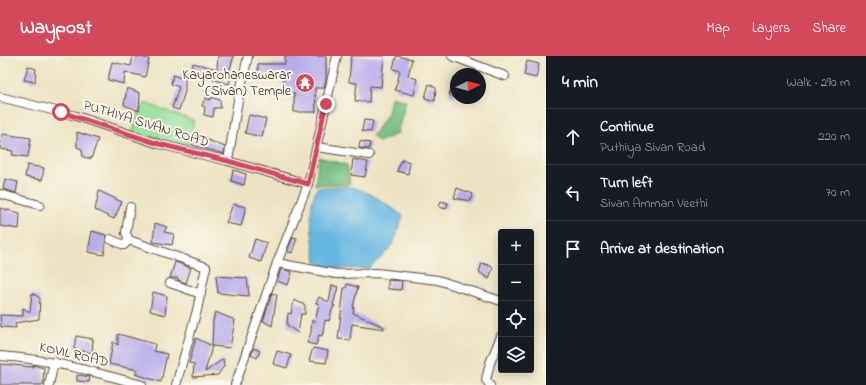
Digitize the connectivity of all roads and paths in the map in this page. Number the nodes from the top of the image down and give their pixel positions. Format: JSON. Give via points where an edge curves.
{"nodes":[{"id":1,"x":248,"y":56,"type":"edge"},
{"id":2,"x":337,"y":56,"type":"edge"},
{"id":3,"x":452,"y":56,"type":"edge"},
{"id":4,"x":505,"y":76,"type":"dead end"},
{"id":5,"x":0,"y":97,"type":"edge"},
{"id":6,"x":316,"y":147,"type":"junction"},
{"id":7,"x":369,"y":155,"type":"dead end"},
{"id":8,"x":228,"y":161,"type":"junction"},
{"id":9,"x":308,"y":184,"type":"junction"},
{"id":10,"x":0,"y":194,"type":"edge"},
{"id":11,"x":40,"y":205,"type":"dead end"},
{"id":12,"x":130,"y":206,"type":"dead end"},
{"id":13,"x":110,"y":239,"type":"dead end"},
{"id":14,"x":129,"y":240,"type":"junction"},
{"id":15,"x":277,"y":263,"type":"junction"},
{"id":16,"x":170,"y":283,"type":"dead end"},
{"id":17,"x":201,"y":294,"type":"junction"},
{"id":18,"x":498,"y":300,"type":"edge"},
{"id":19,"x":501,"y":337,"type":"edge"},
{"id":20,"x":0,"y":356,"type":"edge"},
{"id":21,"x":54,"y":362,"type":"junction"},
{"id":22,"x":49,"y":385,"type":"edge"},
{"id":23,"x":142,"y":385,"type":"edge"},
{"id":24,"x":176,"y":385,"type":"edge"},
{"id":25,"x":235,"y":385,"type":"edge"},
{"id":26,"x":490,"y":385,"type":"edge"}],
"edges":[{"from":1,"to":8,"type":"street","via":[[236,108]]},
{"from":2,"to":6,"type":"street"},
{"from":3,"to":4,"type":"street"},
{"from":5,"to":8,"type":"street","name":"PUTHIYA SIVAN ROAD","via":[[76,116],[159,144]]},
{"from":6,"to":7,"type":"street"},
{"from":6,"to":9,"type":"street"},
{"from":8,"to":9,"type":"street","name":"PUTHIYA SIVAN ROAD"},
{"from":9,"to":15,"type":"street"},
{"from":10,"to":11,"type":"street"},
{"from":12,"to":14,"type":"street","via":[[126,234]]},
{"from":13,"to":14,"type":"street","via":[[124,245]]},
{"from":14,"to":17,"type":"street","via":[[204,265],[207,270]]},
{"from":15,"to":18,"type":"street","via":[[336,274],[377,273],[438,280]]},
{"from":15,"to":25,"type":"street"},
{"from":16,"to":17,"type":"street"},
{"from":17,"to":24,"type":"street"},
{"from":19,"to":26,"type":"street","via":[[486,380]]},
{"from":20,"to":21,"type":"street","name":"KOVIL ROAD"},
{"from":21,"to":22,"type":"street"},
{"from":21,"to":23,"type":"street","name":"KOVIL ROAD"}]}
